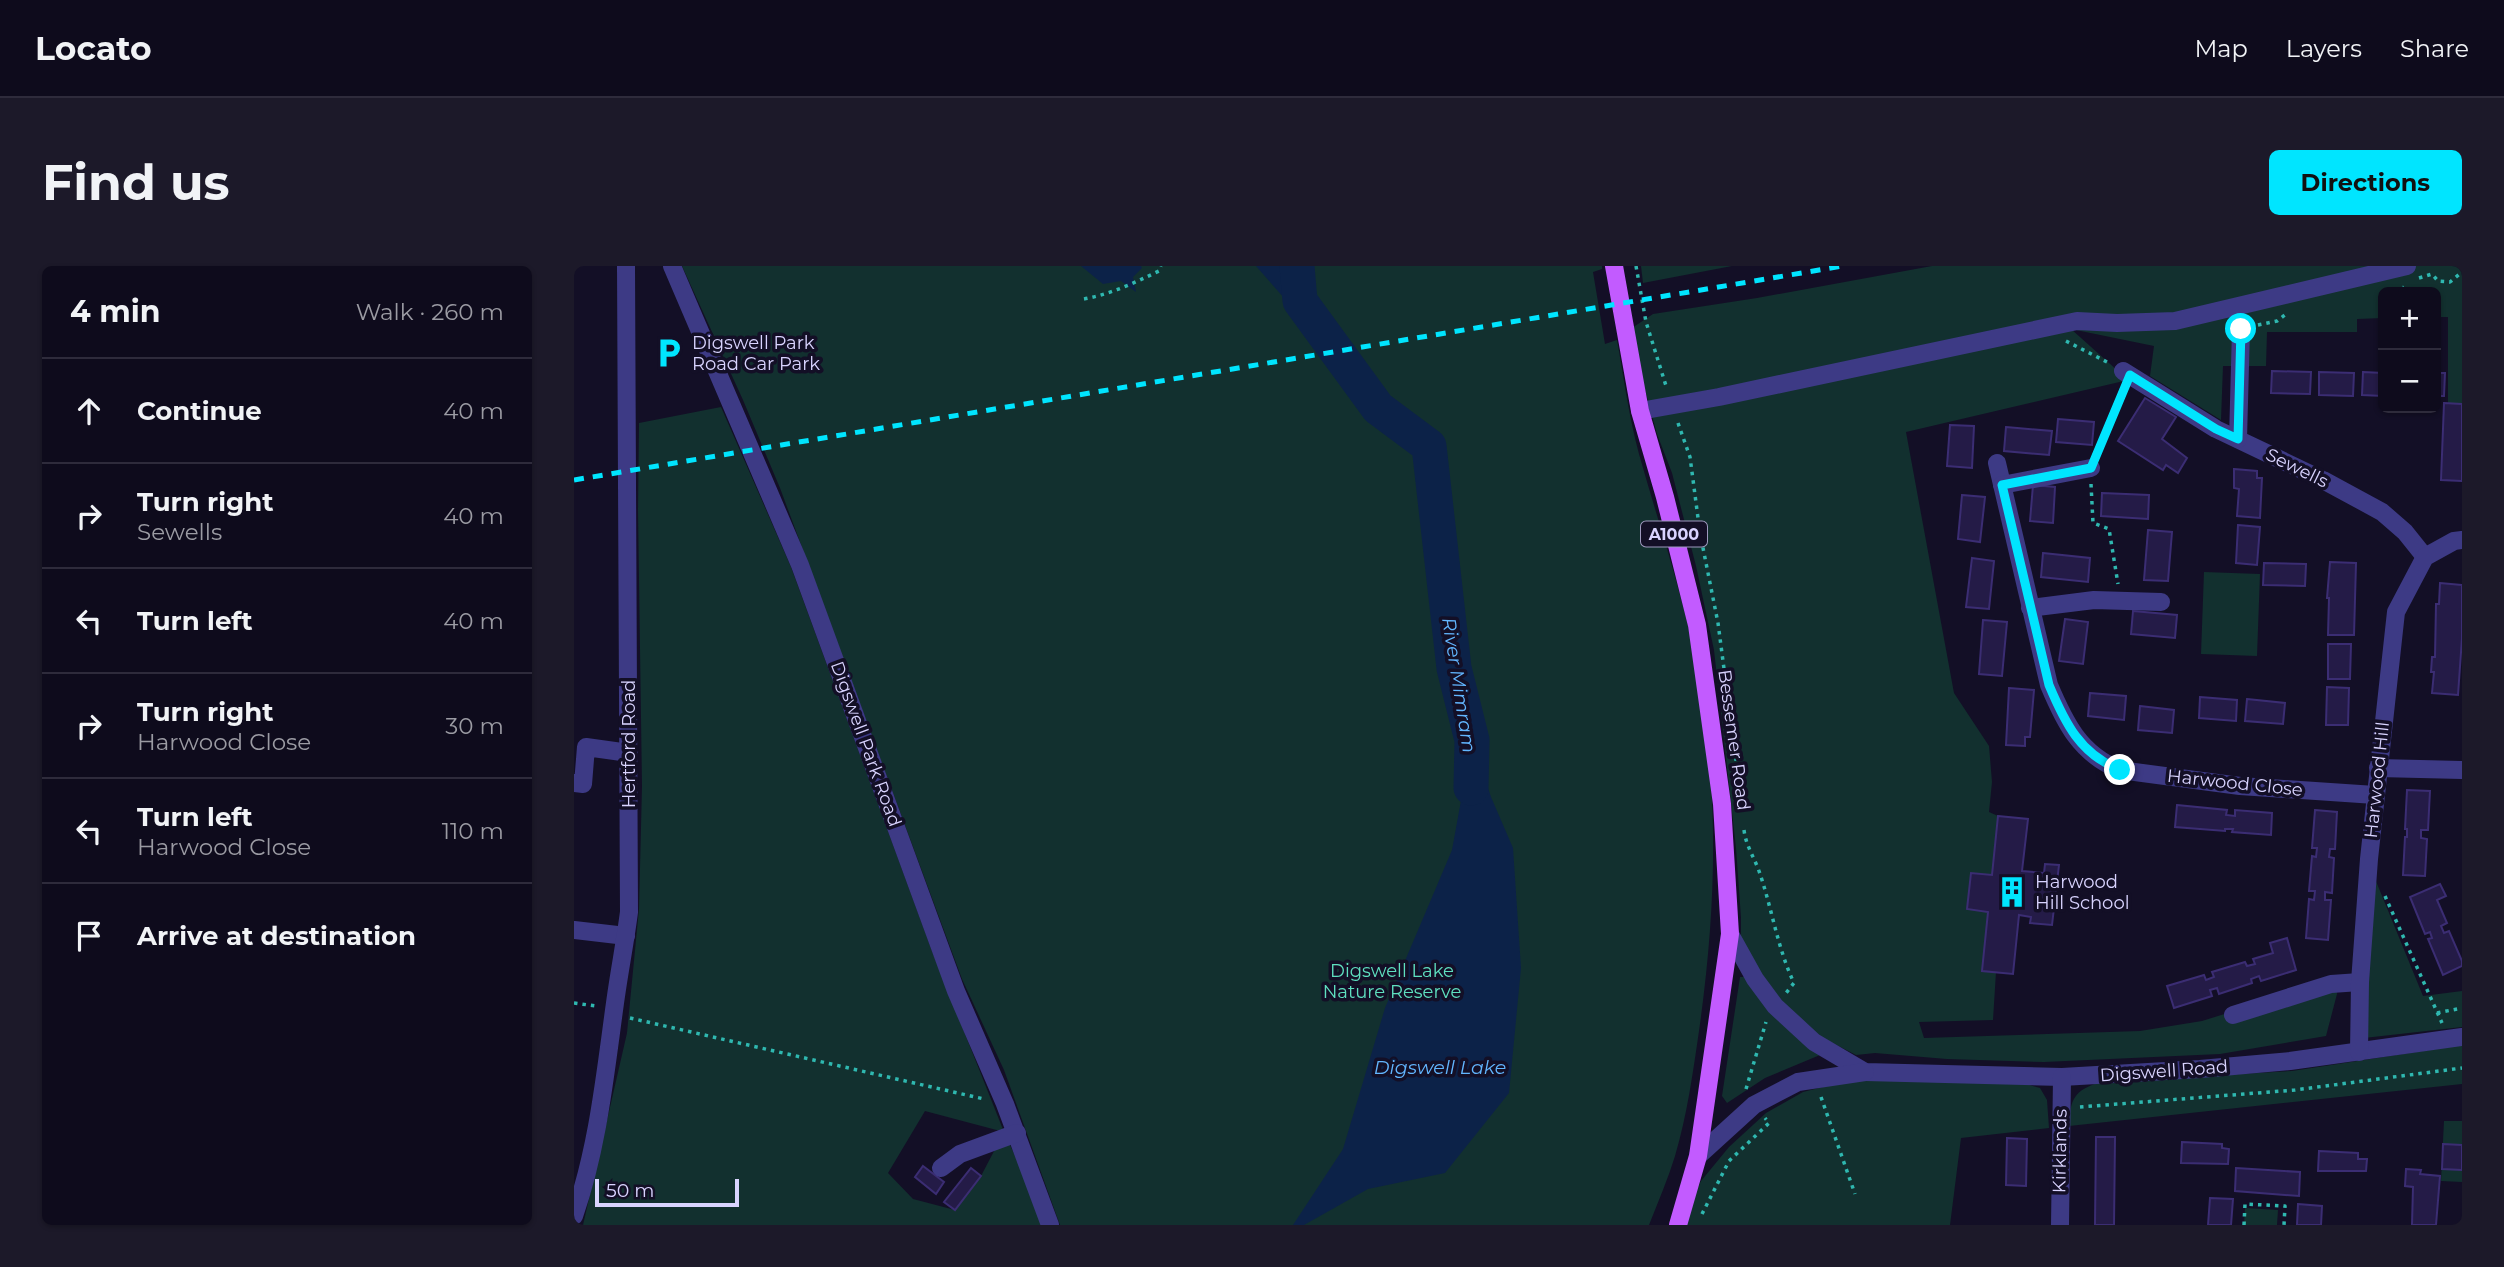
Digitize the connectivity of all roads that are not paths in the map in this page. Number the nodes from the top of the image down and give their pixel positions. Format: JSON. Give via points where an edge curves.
{"nodes":[{"id":1,"x":626,"y":266,"type":"edge"},
{"id":2,"x":673,"y":266,"type":"edge"},
{"id":3,"x":1614,"y":266,"type":"edge"},
{"id":4,"x":2410,"y":273,"type":"edge"},
{"id":5,"x":2241,"y":329,"type":"dead end"},
{"id":6,"x":2127,"y":373,"type":"road end"},
{"id":7,"x":1640,"y":411,"type":"junction"},
{"id":8,"x":2238,"y":439,"type":"junction"},
{"id":9,"x":1997,"y":463,"type":"dead end"},
{"id":10,"x":2091,"y":468,"type":"road end"},
{"id":11,"x":2002,"y":485,"type":"junction"},
{"id":12,"x":2462,"y":540,"type":"edge"},
{"id":13,"x":2425,"y":556,"type":"junction"},
{"id":14,"x":2161,"y":602,"type":"dead end"},
{"id":15,"x":2030,"y":608,"type":"junction"},
{"id":16,"x":629,"y":753,"type":"junction"},
{"id":17,"x":2378,"y":768,"type":"junction"},
{"id":18,"x":2462,"y":770,"type":"edge"},
{"id":19,"x":574,"y":783,"type":"edge"},
{"id":20,"x":2375,"y":795,"type":"junction"},
{"id":21,"x":574,"y":930,"type":"edge"},
{"id":22,"x":1730,"y":934,"type":"junction"},
{"id":23,"x":626,"y":936,"type":"junction"},
{"id":24,"x":2360,"y":982,"type":"junction"},
{"id":25,"x":2233,"y":1015,"type":"dead end"},
{"id":26,"x":2455,"y":1038,"type":"edge"},
{"id":27,"x":2358,"y":1052,"type":"junction"},
{"id":28,"x":1865,"y":1072,"type":"junction"},
{"id":29,"x":2062,"y":1077,"type":"junction"},
{"id":30,"x":1017,"y":1133,"type":"junction"},
{"id":31,"x":1698,"y":1156,"type":"junction"},
{"id":32,"x":941,"y":1168,"type":"dead end"},
{"id":33,"x":574,"y":1216,"type":"edge"},
{"id":34,"x":1050,"y":1225,"type":"edge"},
{"id":35,"x":1678,"y":1225,"type":"edge"},
{"id":36,"x":2060,"y":1225,"type":"edge"}],
"edges":[{"from":1,"to":16,"type":"street","name":"Hertford Road"},
{"from":2,"to":30,"type":"street","name":"Digswell Park Road","via":[[713,372],[800,565],[956,991]]},
{"from":3,"to":7,"type":"main road","name":"Bessemer Road","number":"A1000"},
{"from":4,"to":7,"type":"street","via":[[2175,321],[2077,321]]},
{"from":5,"to":8,"type":"street"},
{"from":6,"to":8,"type":"street","name":"Sewells"},
{"from":7,"to":22,"type":"main road","name":"Bessemer Road","number":"A1000","via":[[1697,625],[1722,804]]},
{"from":8,"to":13,"type":"street","name":"Sewells","via":[[2382,512]]},
{"from":9,"to":11,"type":"street","name":"Harwood Close"},
{"from":10,"to":11,"type":"street"},
{"from":11,"to":15,"type":"street","name":"Harwood Close"},
{"from":12,"to":13,"type":"street"},
{"from":13,"to":17,"type":"street","name":"Harwood Hill","via":[[2396,612]]},
{"from":14,"to":15,"type":"street","via":[[2078,601]]},
{"from":15,"to":20,"type":"street","name":"Harwood Close","via":[[2060,712],[2076,737],[2102,763],[2120,770],[2240,786]]},
{"from":16,"to":19,"type":"street","via":[[586,747],[583,784]]},
{"from":16,"to":23,"type":"street","name":"Hertford Road"},
{"from":17,"to":18,"type":"street"},
{"from":17,"to":20,"type":"street","name":"Harwood Hill"},
{"from":20,"to":24,"type":"street","name":"Harwood Hill"},
{"from":21,"to":23,"type":"street"},
{"from":22,"to":28,"type":"street","name":"Digswell Road","via":[[1775,1006],[1814,1042]]},
{"from":22,"to":31,"type":"main road","name":"Bessemer Road","number":"A1000"},
{"from":23,"to":33,"type":"street","name":"Hertford Road","via":[[591,1157]]},
{"from":24,"to":25,"type":"street","via":[[2331,984]]},
{"from":24,"to":27,"type":"street","name":"Harwood Hill"},
{"from":26,"to":27,"type":"street","name":"Digswell Road"},
{"from":27,"to":29,"type":"street","name":"Digswell Road","via":[[2200,1069]]},
{"from":28,"to":29,"type":"street","name":"Digswell Road"},
{"from":28,"to":31,"type":"street","name":"Digswell Road","via":[[1798,1082],[1754,1105]]},
{"from":29,"to":36,"type":"street","name":"Kirklands"},
{"from":30,"to":32,"type":"street","via":[[960,1154]]},
{"from":30,"to":34,"type":"street","name":"Digswell Park Road"},
{"from":31,"to":35,"type":"main road","name":"Bessemer Road","number":"A1000"}]}
